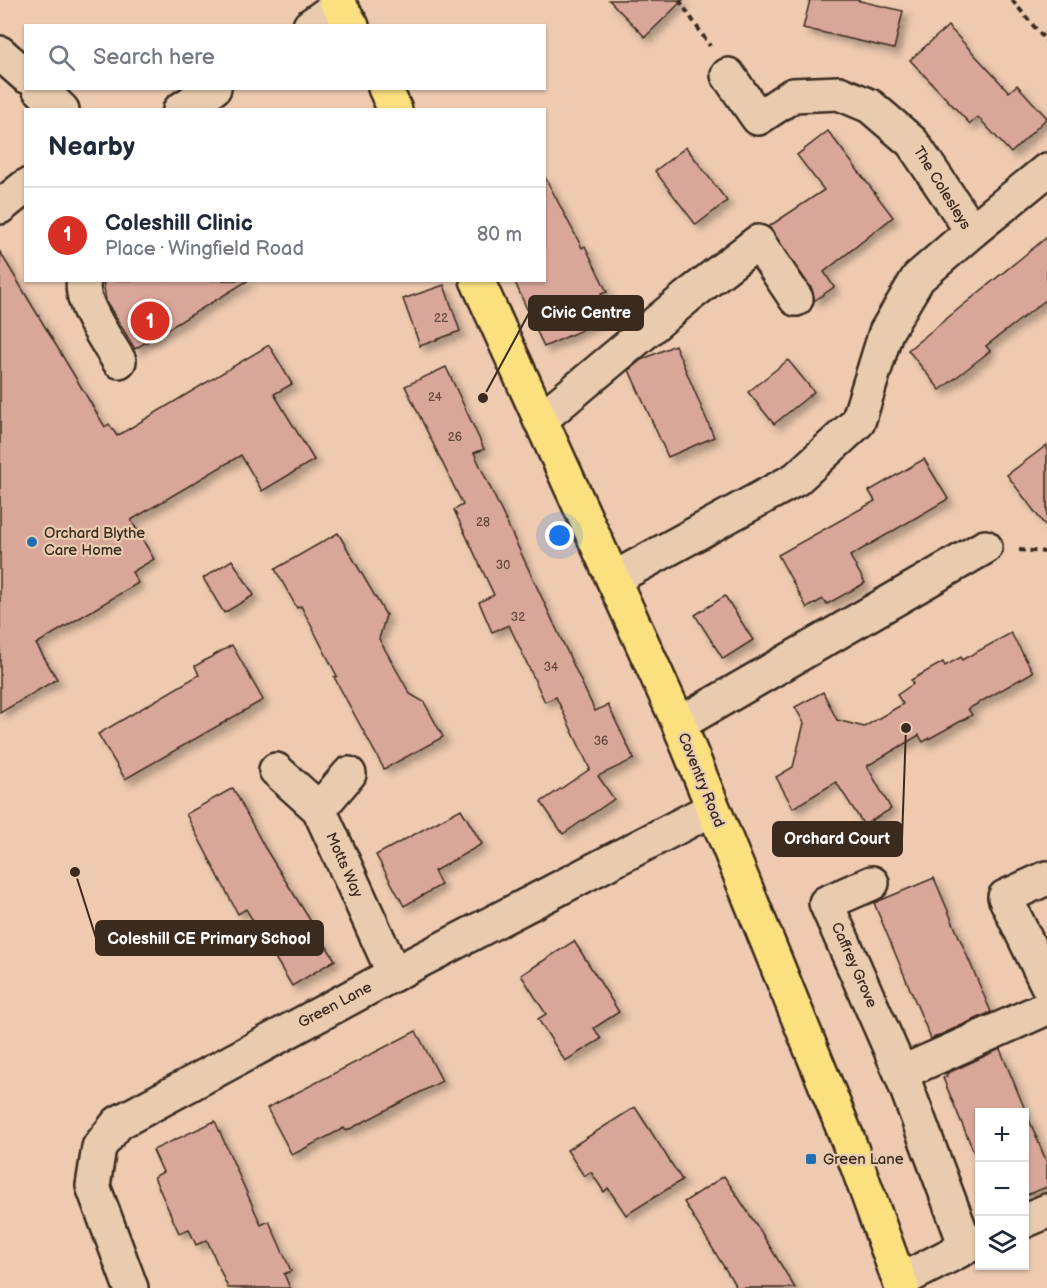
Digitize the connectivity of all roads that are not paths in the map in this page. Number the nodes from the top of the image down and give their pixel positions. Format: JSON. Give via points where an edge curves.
{"nodes":[{"id":1,"x":342,"y":10,"type":"edge"},
{"id":2,"x":314,"y":24,"type":"edge"},
{"id":3,"x":0,"y":53,"type":"edge"},
{"id":4,"x":24,"y":74,"type":"edge"},
{"id":5,"x":728,"y":75,"type":"road end"},
{"id":6,"x":41,"y":90,"type":"edge"},
{"id":7,"x":211,"y":90,"type":"edge"},
{"id":8,"x":386,"y":90,"type":"edge"},
{"id":9,"x":60,"y":108,"type":"edge"},
{"id":10,"x":183,"y":108,"type":"edge"},
{"id":11,"x":394,"y":108,"type":"edge"},
{"id":12,"x":1047,"y":171,"type":"edge"},
{"id":13,"x":24,"y":188,"type":"edge"},
{"id":14,"x":0,"y":207,"type":"edge"},
{"id":15,"x":972,"y":231,"type":"junction"},
{"id":16,"x":83,"y":282,"type":"edge"},
{"id":17,"x":478,"y":282,"type":"edge"},
{"id":18,"x":796,"y":299,"type":"dead end"},
{"id":19,"x":119,"y":361,"type":"dead end"},
{"id":20,"x":540,"y":420,"type":"junction"},
{"id":21,"x":985,"y":547,"type":"dead end"},
{"id":22,"x":613,"y":579,"type":"junction"},
{"id":23,"x":679,"y":724,"type":"junction"},
{"id":24,"x":276,"y":770,"type":"dead end"},
{"id":25,"x":349,"y":774,"type":"dead end"},
{"id":26,"x":319,"y":809,"type":"junction"},
{"id":27,"x":712,"y":809,"type":"junction"},
{"id":28,"x":1047,"y":878,"type":"edge"},
{"id":29,"x":872,"y":883,"type":"dead end"},
{"id":30,"x":394,"y":974,"type":"junction"},
{"id":31,"x":1047,"y":984,"type":"edge"},
{"id":32,"x":1047,"y":1008,"type":"edge"},
{"id":33,"x":901,"y":1073,"type":"junction"},
{"id":34,"x":1047,"y":1211,"type":"edge"},
{"id":35,"x":1029,"y":1219,"type":"edge"},
{"id":36,"x":973,"y":1243,"type":"edge"},
{"id":37,"x":901,"y":1285,"type":"edge"},
{"id":38,"x":131,"y":1288,"type":"edge"}],
"edges":[{"from":1,"to":2,"type":"street"},
{"from":3,"to":4,"type":"street"},
{"from":5,"to":15,"type":"street","name":"The Colesleys","via":[[759,118],[793,95],[839,93],[870,106],[912,142]]},
{"from":6,"to":9,"type":"street"},
{"from":7,"to":10,"type":"street"},
{"from":8,"to":11,"type":"main road"},
{"from":12,"to":15,"type":"street"},
{"from":13,"to":14,"type":"street"},
{"from":15,"to":22,"type":"street","name":"The Colesleys","via":[[918,278],[886,332],[858,422],[796,479]]},
{"from":16,"to":19,"type":"street","via":[[85,300]]},
{"from":17,"to":20,"type":"main road","name":"Coventry Road"},
{"from":18,"to":20,"type":"street","via":[[758,242]]},
{"from":20,"to":22,"type":"main road","name":"Coventry Road"},
{"from":21,"to":23,"type":"street"},
{"from":22,"to":23,"type":"main road","name":"Coventry Road"},
{"from":23,"to":27,"type":"main road","name":"Coventry Road"},
{"from":24,"to":26,"type":"street","name":"Motts Way"},
{"from":25,"to":26,"type":"street"},
{"from":26,"to":30,"type":"street","name":"Motts Way"},
{"from":27,"to":30,"type":"street","name":"Green Lane"},
{"from":27,"to":37,"type":"main road","name":"Coventry Road","via":[[848,1140]]},
{"from":28,"to":31,"type":"street","via":[[1005,897]]},
{"from":29,"to":33,"type":"street","name":"Caffrey Grove","via":[[826,903]]},
{"from":30,"to":38,"type":"street","name":"Green Lane","via":[[118,1123],[99,1148],[93,1186]]},
{"from":32,"to":33,"type":"street"},
{"from":33,"to":36,"type":"street","name":"Caffrey Grove"},
{"from":34,"to":35,"type":"street"},
{"from":36,"to":37,"type":"street"}]}
